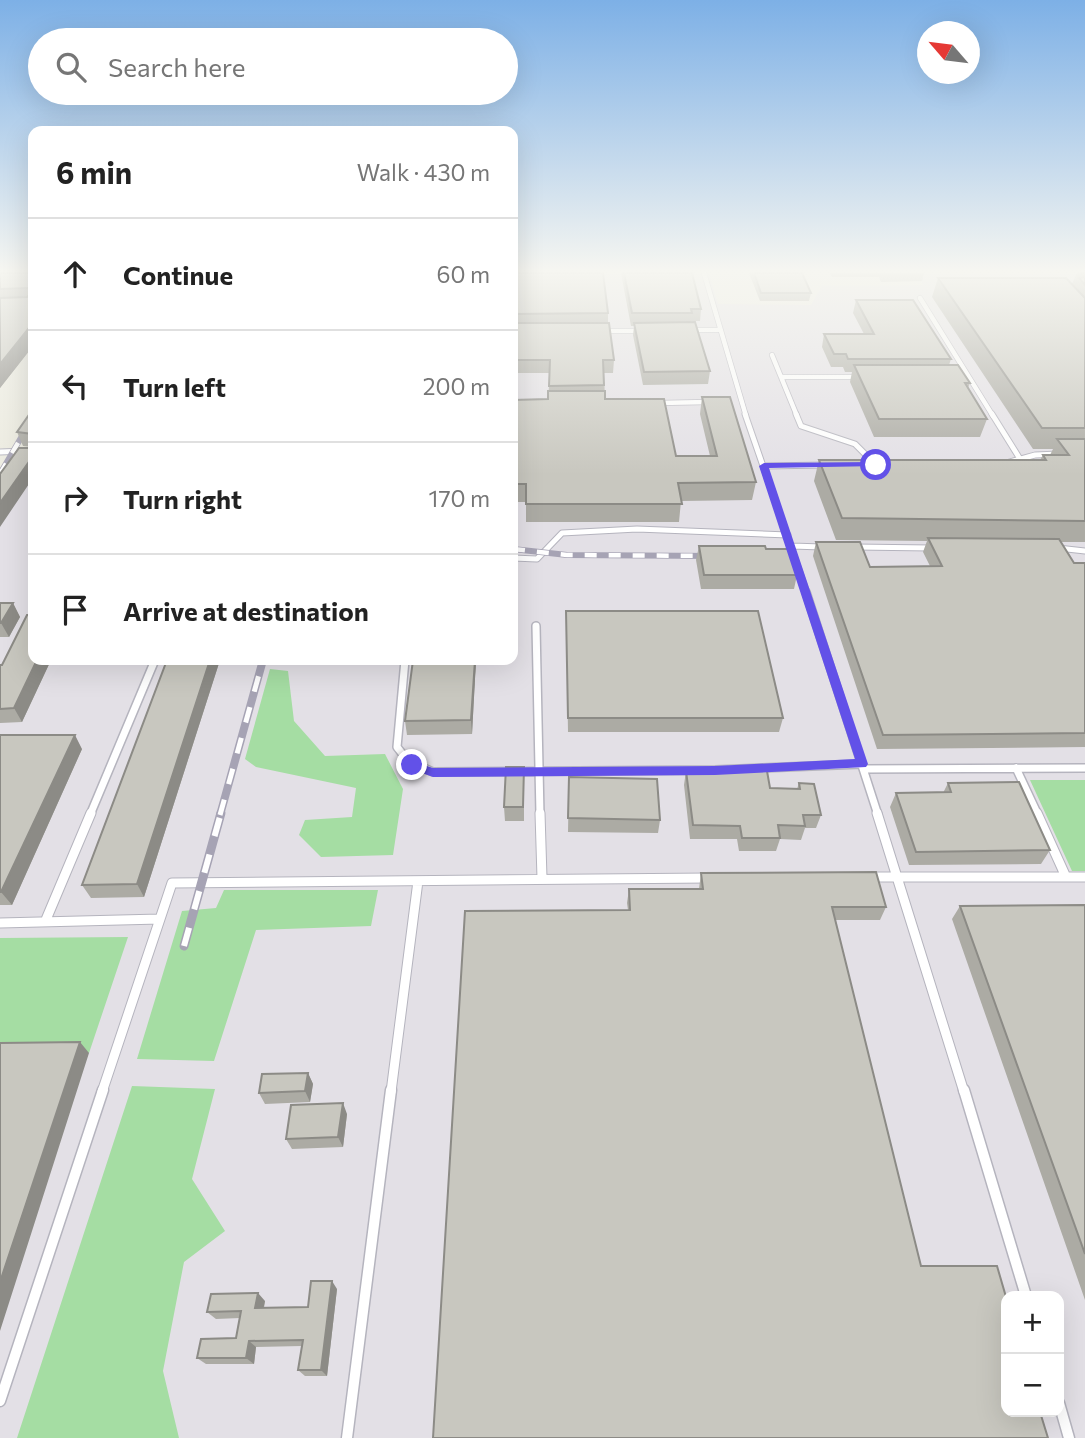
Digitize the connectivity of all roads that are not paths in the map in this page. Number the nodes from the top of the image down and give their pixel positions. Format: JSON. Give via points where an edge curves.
{"nodes":[{"id":1,"x":721,"y":340,"type":"edge"},
{"id":2,"x":946,"y":340,"type":"edge"},
{"id":3,"x":772,"y":355,"type":"dead end"},
{"id":4,"x":781,"y":377,"type":"junction"},
{"id":5,"x":862,"y":377,"type":"edge"},
{"id":6,"x":956,"y":377,"type":"edge"},
{"id":7,"x":969,"y":377,"type":"junction"},
{"id":8,"x":728,"y":401,"type":"edge"},
{"id":9,"x":741,"y":401,"type":"junction"},
{"id":10,"x":714,"y":402,"type":"edge"},
{"id":11,"x":646,"y":403,"type":"edge"},
{"id":12,"x":0,"y":452,"type":"edge"},
{"id":13,"x":1072,"y":454,"type":"edge"},
{"id":14,"x":1020,"y":459,"type":"junction"},
{"id":15,"x":20,"y":461,"type":"edge"},
{"id":16,"x":1003,"y":464,"type":"edge"},
{"id":17,"x":838,"y":465,"type":"edge"},
{"id":18,"x":863,"y":465,"type":"edge"},
{"id":19,"x":876,"y":465,"type":"junction"},
{"id":20,"x":889,"y":465,"type":"edge"},
{"id":21,"x":764,"y":466,"type":"junction"},
{"id":22,"x":788,"y":535,"type":"junction"},
{"id":23,"x":792,"y":546,"type":"junction"},
{"id":24,"x":831,"y":547,"type":"edge"},
{"id":25,"x":844,"y":547,"type":"edge"},
{"id":26,"x":936,"y":548,"type":"edge"},
{"id":27,"x":1055,"y":548,"type":"edge"},
{"id":28,"x":1085,"y":551,"type":"edge"},
{"id":29,"x":518,"y":558,"type":"edge"},
{"id":30,"x":536,"y":626,"type":"dead end"},
{"id":31,"x":153,"y":665,"type":"edge"},
{"id":32,"x":404,"y":665,"type":"edge"},
{"id":33,"x":863,"y":766,"type":"junction"},
{"id":34,"x":1016,"y":768,"type":"junction"},
{"id":35,"x":1085,"y":768,"type":"edge"},
{"id":36,"x":541,"y":772,"type":"junction"},
{"id":37,"x":857,"y":877,"type":"edge"},
{"id":38,"x":898,"y":877,"type":"junction"},
{"id":39,"x":1066,"y":877,"type":"junction"},
{"id":40,"x":1085,"y":877,"type":"edge"},
{"id":41,"x":542,"y":878,"type":"junction"},
{"id":42,"x":720,"y":878,"type":"edge"},
{"id":43,"x":418,"y":881,"type":"junction"},
{"id":44,"x":160,"y":919,"type":"junction"},
{"id":45,"x":45,"y":922,"type":"junction"},
{"id":46,"x":0,"y":923,"type":"edge"},
{"id":47,"x":1024,"y":1291,"type":"edge"},
{"id":48,"x":0,"y":1401,"type":"edge"},
{"id":49,"x":1063,"y":1417,"type":"edge"},
{"id":50,"x":347,"y":1438,"type":"edge"},
{"id":51,"x":1069,"y":1438,"type":"edge"}],
"edges":[{"from":1,"to":9,"type":"lane"},
{"from":2,"to":7,"type":"lane"},
{"from":3,"to":4,"type":"lane"},
{"from":4,"to":5,"type":"lane"},
{"from":4,"to":19,"type":"lane","via":[[801,426],[855,443]]},
{"from":6,"to":7,"type":"lane"},
{"from":7,"to":14,"type":"lane"},
{"from":8,"to":9,"type":"lane"},
{"from":9,"to":21,"type":"lane"},
{"from":10,"to":11,"type":"lane"},
{"from":12,"to":15,"type":"lane","via":[[26,451]]},
{"from":13,"to":14,"type":"lane","via":[[1035,454]]},
{"from":14,"to":16,"type":"lane"},
{"from":17,"to":21,"type":"lane"},
{"from":18,"to":19,"type":"lane"},
{"from":19,"to":20,"type":"lane"},
{"from":21,"to":22,"type":"lane"},
{"from":22,"to":23,"type":"lane"},
{"from":22,"to":29,"type":"lane","via":[[637,528],[562,533],[537,559]]},
{"from":23,"to":24,"type":"lane"},
{"from":23,"to":33,"type":"lane"},
{"from":25,"to":26,"type":"lane"},
{"from":27,"to":28,"type":"lane"},
{"from":30,"to":36,"type":"lane"},
{"from":31,"to":45,"type":"lane"},
{"from":32,"to":36,"type":"lane","via":[[396,740],[397,751],[412,765],[433,772]]},
{"from":33,"to":34,"type":"lane"},
{"from":33,"to":36,"type":"lane"},
{"from":33,"to":38,"type":"lane"},
{"from":34,"to":35,"type":"lane"},
{"from":34,"to":39,"type":"lane"},
{"from":36,"to":41,"type":"lane"},
{"from":37,"to":38,"type":"lane"},
{"from":38,"to":39,"type":"lane"},
{"from":38,"to":47,"type":"lane"},
{"from":39,"to":40,"type":"lane"},
{"from":41,"to":42,"type":"lane"},
{"from":41,"to":43,"type":"lane"},
{"from":43,"to":44,"type":"lane","via":[[172,883]]},
{"from":43,"to":50,"type":"lane"},
{"from":44,"to":45,"type":"lane"},
{"from":44,"to":48,"type":"lane"},
{"from":45,"to":46,"type":"lane"},
{"from":49,"to":51,"type":"lane"}]}
